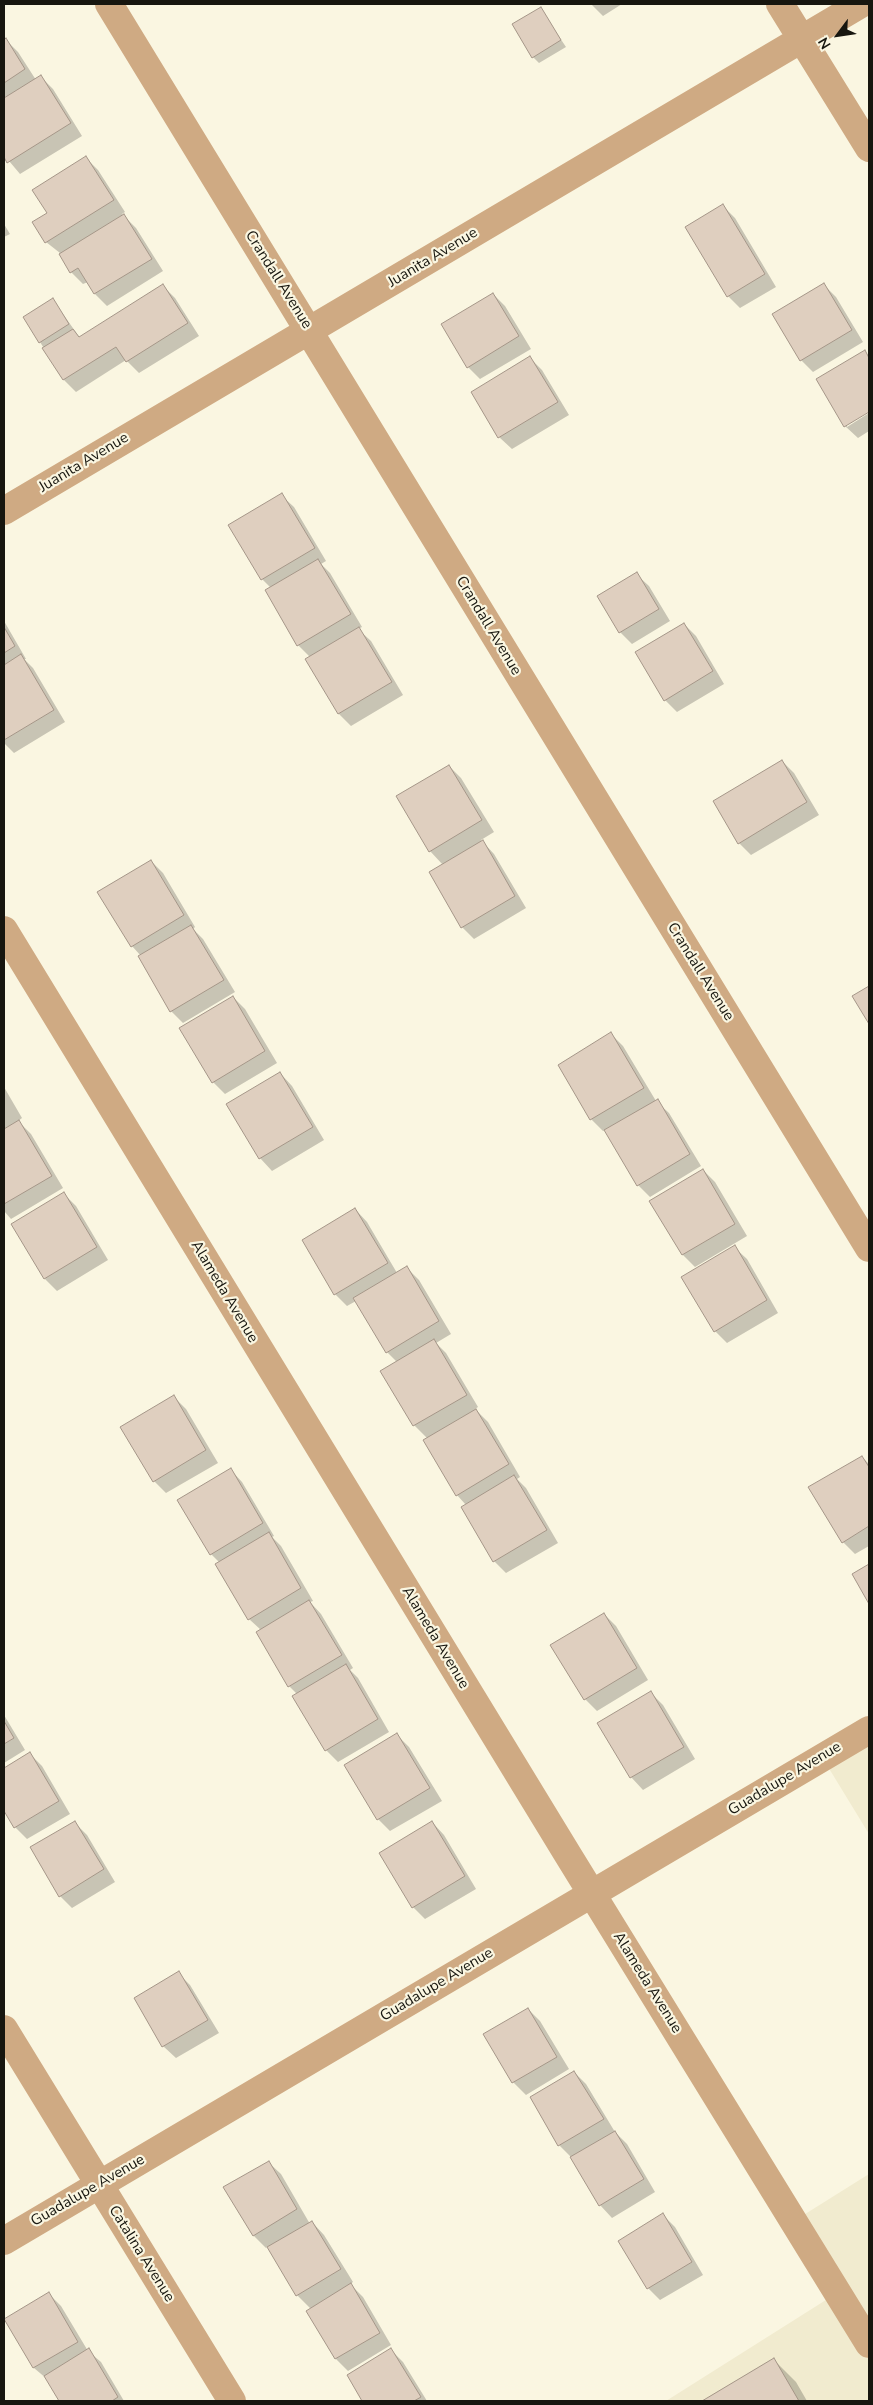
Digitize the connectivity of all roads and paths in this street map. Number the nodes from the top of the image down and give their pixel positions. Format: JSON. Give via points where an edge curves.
{"nodes":[{"id":1,"x":109,"y":4,"type":"edge"},
{"id":2,"x":780,"y":4,"type":"edge"},
{"id":3,"x":861,"y":4,"type":"edge"},
{"id":4,"x":802,"y":39,"type":"junction"},
{"id":5,"x":869,"y":148,"type":"edge"},
{"id":6,"x":309,"y":330,"type":"junction"},
{"id":7,"x":4,"y":511,"type":"edge"},
{"id":8,"x":4,"y":930,"type":"edge"},
{"id":9,"x":869,"y":1248,"type":"edge"},
{"id":10,"x":869,"y":1730,"type":"edge"},
{"id":11,"x":592,"y":1894,"type":"junction"},
{"id":12,"x":4,"y":2029,"type":"edge"},
{"id":13,"x":99,"y":2185,"type":"junction"},
{"id":14,"x":4,"y":2241,"type":"edge"},
{"id":15,"x":869,"y":2344,"type":"edge"},
{"id":16,"x":232,"y":2401,"type":"edge"}],
"edges":[{"from":1,"to":6,"type":"street","name":"Crandall Avenue"},
{"from":2,"to":4,"type":"street"},
{"from":3,"to":4,"type":"street","name":"Juanita Avenue"},
{"from":4,"to":5,"type":"street"},
{"from":4,"to":6,"type":"street","name":"Juanita Avenue"},
{"from":6,"to":7,"type":"street","name":"Juanita Avenue"},
{"from":6,"to":9,"type":"street","name":"Crandall Avenue"},
{"from":8,"to":11,"type":"street","name":"Alameda Avenue"},
{"from":10,"to":11,"type":"street","name":"Guadalupe Avenue"},
{"from":11,"to":13,"type":"street","name":"Guadalupe Avenue"},
{"from":11,"to":15,"type":"street","name":"Alameda Avenue"},
{"from":12,"to":13,"type":"street","name":"Catalina Avenue"},
{"from":13,"to":14,"type":"street","name":"Guadalupe Avenue"},
{"from":13,"to":16,"type":"street","name":"Catalina Avenue"}]}
